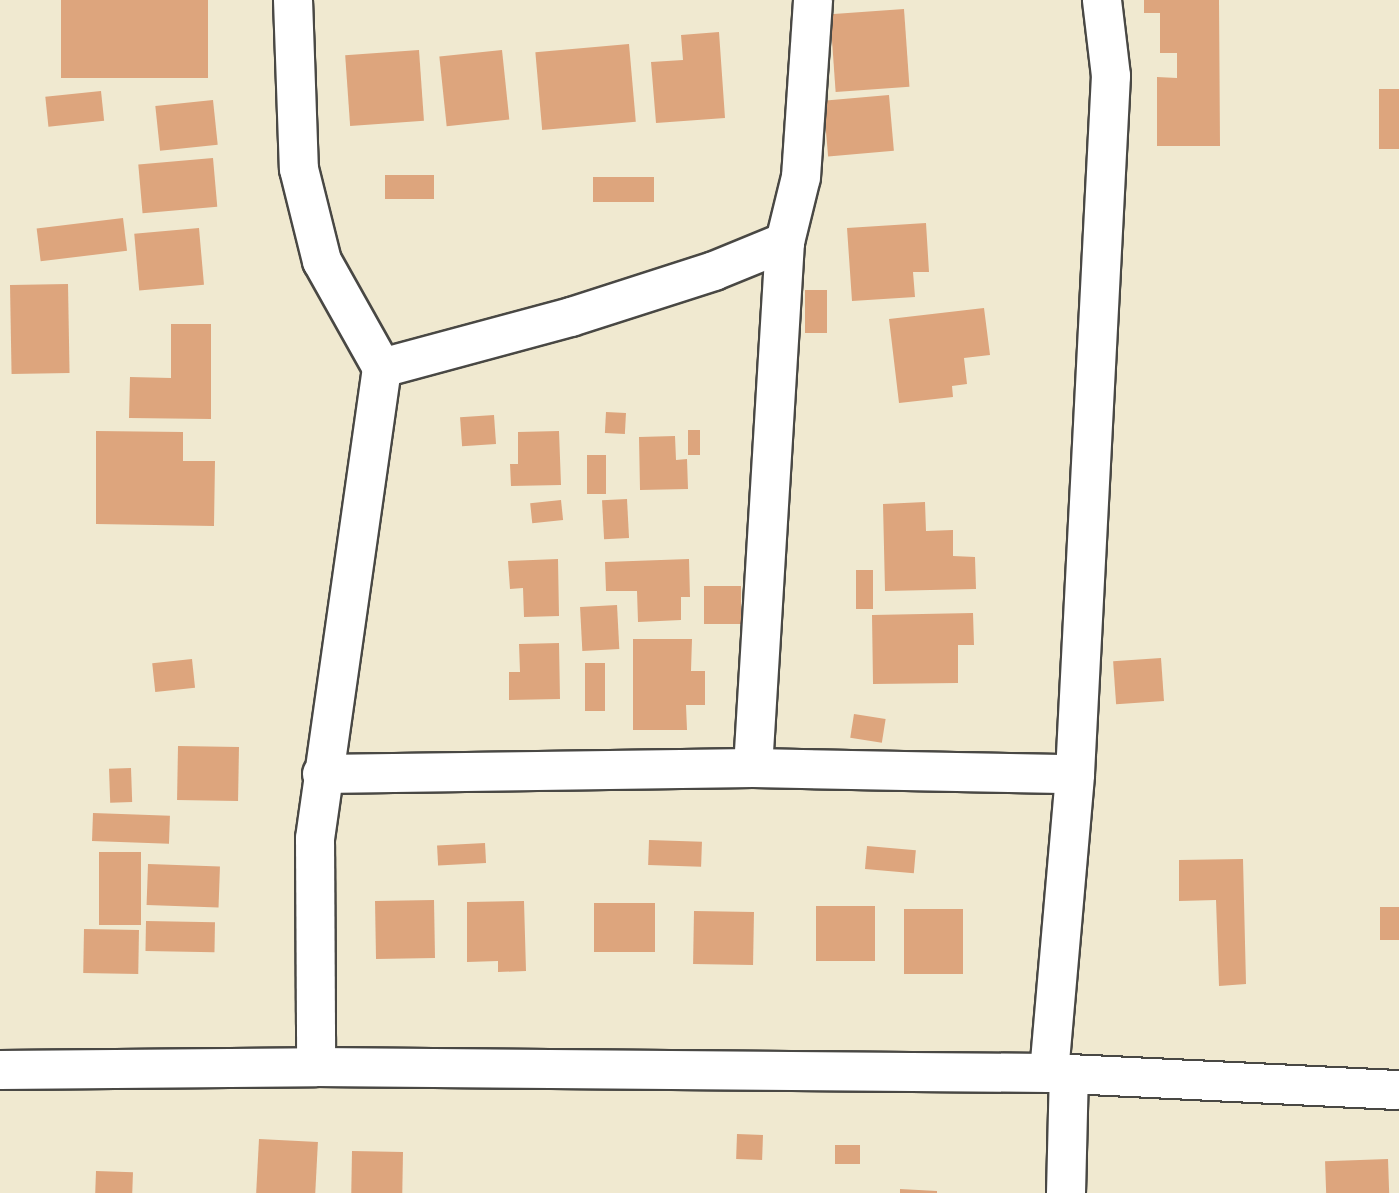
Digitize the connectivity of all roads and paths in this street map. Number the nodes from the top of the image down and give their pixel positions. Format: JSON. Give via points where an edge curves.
{"nodes":[{"id":1,"x":293,"y":0,"type":"edge"},
{"id":2,"x":813,"y":0,"type":"edge"},
{"id":3,"x":1102,"y":0,"type":"edge"},
{"id":4,"x":785,"y":242,"type":"junction"},
{"id":5,"x":382,"y":368,"type":"junction"},
{"id":6,"x":753,"y":768,"type":"junction"},
{"id":7,"x":322,"y":774,"type":"junction"},
{"id":8,"x":1075,"y":774,"type":"junction"},
{"id":9,"x":316,"y":1067,"type":"junction"},
{"id":10,"x":0,"y":1070,"type":"edge"},
{"id":11,"x":1059,"y":1073,"type":"junction"},
{"id":12,"x":1399,"y":1090,"type":"edge"},
{"id":13,"x":1066,"y":1193,"type":"edge"}],
"edges":[{"from":1,"to":5,"type":"street","via":[[299,169],[322,261]]},
{"from":2,"to":4,"type":"street","via":[[801,177]]},
{"from":3,"to":8,"type":"street","via":[[1111,76]]},
{"from":4,"to":5,"type":"street","via":[[715,271],[571,317]]},
{"from":4,"to":6,"type":"street"},
{"from":5,"to":7,"type":"street"},
{"from":6,"to":7,"type":"street"},
{"from":6,"to":8,"type":"street"},
{"from":7,"to":9,"type":"street","via":[[316,838]]},
{"from":8,"to":11,"type":"street"},
{"from":9,"to":10,"type":"street"},
{"from":9,"to":11,"type":"street"},
{"from":11,"to":12,"type":"street"},
{"from":11,"to":13,"type":"street"}]}
